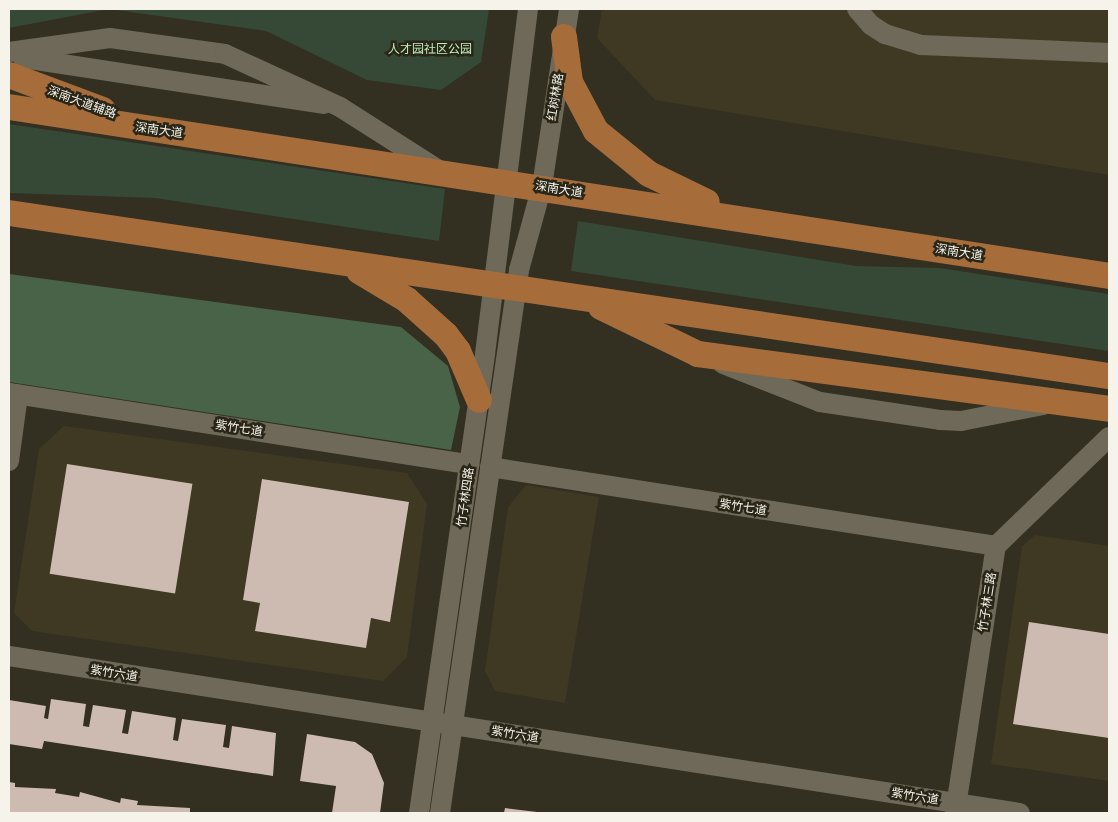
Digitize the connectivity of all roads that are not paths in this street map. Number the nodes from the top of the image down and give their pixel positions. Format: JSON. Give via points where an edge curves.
{"nodes":[{"id":1,"x":528,"y":9,"type":"edge"},
{"id":2,"x":569,"y":9,"type":"edge"},
{"id":3,"x":857,"y":9,"type":"edge"},
{"id":4,"x":564,"y":37,"type":"junction"},
{"id":5,"x":1109,"y":53,"type":"edge"},
{"id":6,"x":9,"y":54,"type":"edge"},
{"id":7,"x":9,"y":75,"type":"edge"},
{"id":8,"x":9,"y":107,"type":"edge"},
{"id":9,"x":340,"y":107,"type":"junction"},
{"id":10,"x":155,"y":130,"type":"junction"},
{"id":11,"x":439,"y":170,"type":"junction"},
{"id":12,"x":506,"y":181,"type":"junction"},
{"id":13,"x":542,"y":186,"type":"junction"},
{"id":14,"x":9,"y":214,"type":"edge"},
{"id":15,"x":788,"y":224,"type":"junction"},
{"id":16,"x":345,"y":264,"type":"junction"},
{"id":17,"x":1051,"y":266,"type":"junction"},
{"id":18,"x":1109,"y":267,"type":"edge"},
{"id":19,"x":1109,"y":276,"type":"edge"},
{"id":20,"x":505,"y":286,"type":"junction"},
{"id":21,"x":578,"y":296,"type":"junction"},
{"id":22,"x":698,"y":354,"type":"junction"},
{"id":23,"x":1109,"y":376,"type":"edge"},
{"id":24,"x":14,"y":394,"type":"edge"},
{"id":25,"x":479,"y":400,"type":"junction"},
{"id":26,"x":1059,"y":402,"type":"junction"},
{"id":27,"x":1109,"y":409,"type":"edge"},
{"id":28,"x":1109,"y":437,"type":"edge"},
{"id":29,"x":9,"y":460,"type":"edge"},
{"id":30,"x":470,"y":464,"type":"junction"},
{"id":31,"x":490,"y":467,"type":"junction"},
{"id":32,"x":996,"y":546,"type":"junction"},
{"id":33,"x":9,"y":656,"type":"edge"},
{"id":34,"x":432,"y":722,"type":"junction"},
{"id":35,"x":453,"y":725,"type":"junction"},
{"id":36,"x":956,"y":808,"type":"edge"},
{"id":37,"x":419,"y":813,"type":"edge"},
{"id":38,"x":440,"y":813,"type":"edge"},
{"id":39,"x":1020,"y":813,"type":"edge"}],
"edges":[{"from":1,"to":12,"type":"street"},
{"from":2,"to":4,"type":"street","name":"红树林路"},
{"from":3,"to":5,"type":"street","via":[[871,25],[885,34],[921,45]]},
{"from":4,"to":13,"type":"street","name":"红树林路"},
{"from":4,"to":15,"type":"main road","via":[[570,82],[580,107],[596,130],[619,152],[688,194]]},
{"from":6,"to":9,"type":"street"},
{"from":6,"to":9,"type":"street","via":[[110,38],[192,48],[225,54],[258,66]]},
{"from":7,"to":10,"type":"main road","name":"深南大道辅路"},
{"from":8,"to":10,"type":"main road","name":"深南大道"},
{"from":9,"to":11,"type":"street"},
{"from":10,"to":11,"type":"main road","name":"深南大道"},
{"from":11,"to":12,"type":"main road","name":"深南大道"},
{"from":12,"to":13,"type":"main road","name":"深南大道"},
{"from":12,"to":20,"type":"street","name":"竹子林四路"},
{"from":13,"to":15,"type":"main road","name":"深南大道"},
{"from":13,"to":20,"type":"street","name":"竹子林四路"},
{"from":14,"to":16,"type":"main road"},
{"from":15,"to":17,"type":"main road","name":"深南大道"},
{"from":16,"to":20,"type":"main road"},
{"from":16,"to":25,"type":"main road","via":[[408,300],[446,335],[458,351]]},
{"from":17,"to":18,"type":"main road"},
{"from":17,"to":19,"type":"main road","name":"深南大道"},
{"from":20,"to":21,"type":"main road"},
{"from":20,"to":25,"type":"street","name":"竹子林四路"},
{"from":20,"to":31,"type":"street","name":"竹子林四路"},
{"from":21,"to":22,"type":"main road"},
{"from":21,"to":23,"type":"main road"},
{"from":22,"to":26,"type":"main road"},
{"from":22,"to":26,"type":"street","via":[[820,402],[940,420],[961,421]]},
{"from":24,"to":29,"type":"street"},
{"from":24,"to":30,"type":"street","name":"紫竹七道"},
{"from":25,"to":30,"type":"street","name":"竹子林四路"},
{"from":26,"to":27,"type":"main road"},
{"from":28,"to":32,"type":"street"},
{"from":30,"to":34,"type":"street","name":"竹子林四路"},
{"from":31,"to":32,"type":"street","name":"紫竹七道"},
{"from":31,"to":35,"type":"street","name":"竹子林四路"},
{"from":32,"to":36,"type":"street","name":"竹子林三路"},
{"from":33,"to":34,"type":"street","name":"紫竹六道"},
{"from":34,"to":35,"type":"street","name":"紫竹六道"},
{"from":34,"to":37,"type":"street","name":"竹子林四路"},
{"from":35,"to":36,"type":"street","name":"紫竹六道"},
{"from":35,"to":38,"type":"street","name":"竹子林四路"},
{"from":36,"to":39,"type":"street","name":"紫竹六道"}]}
